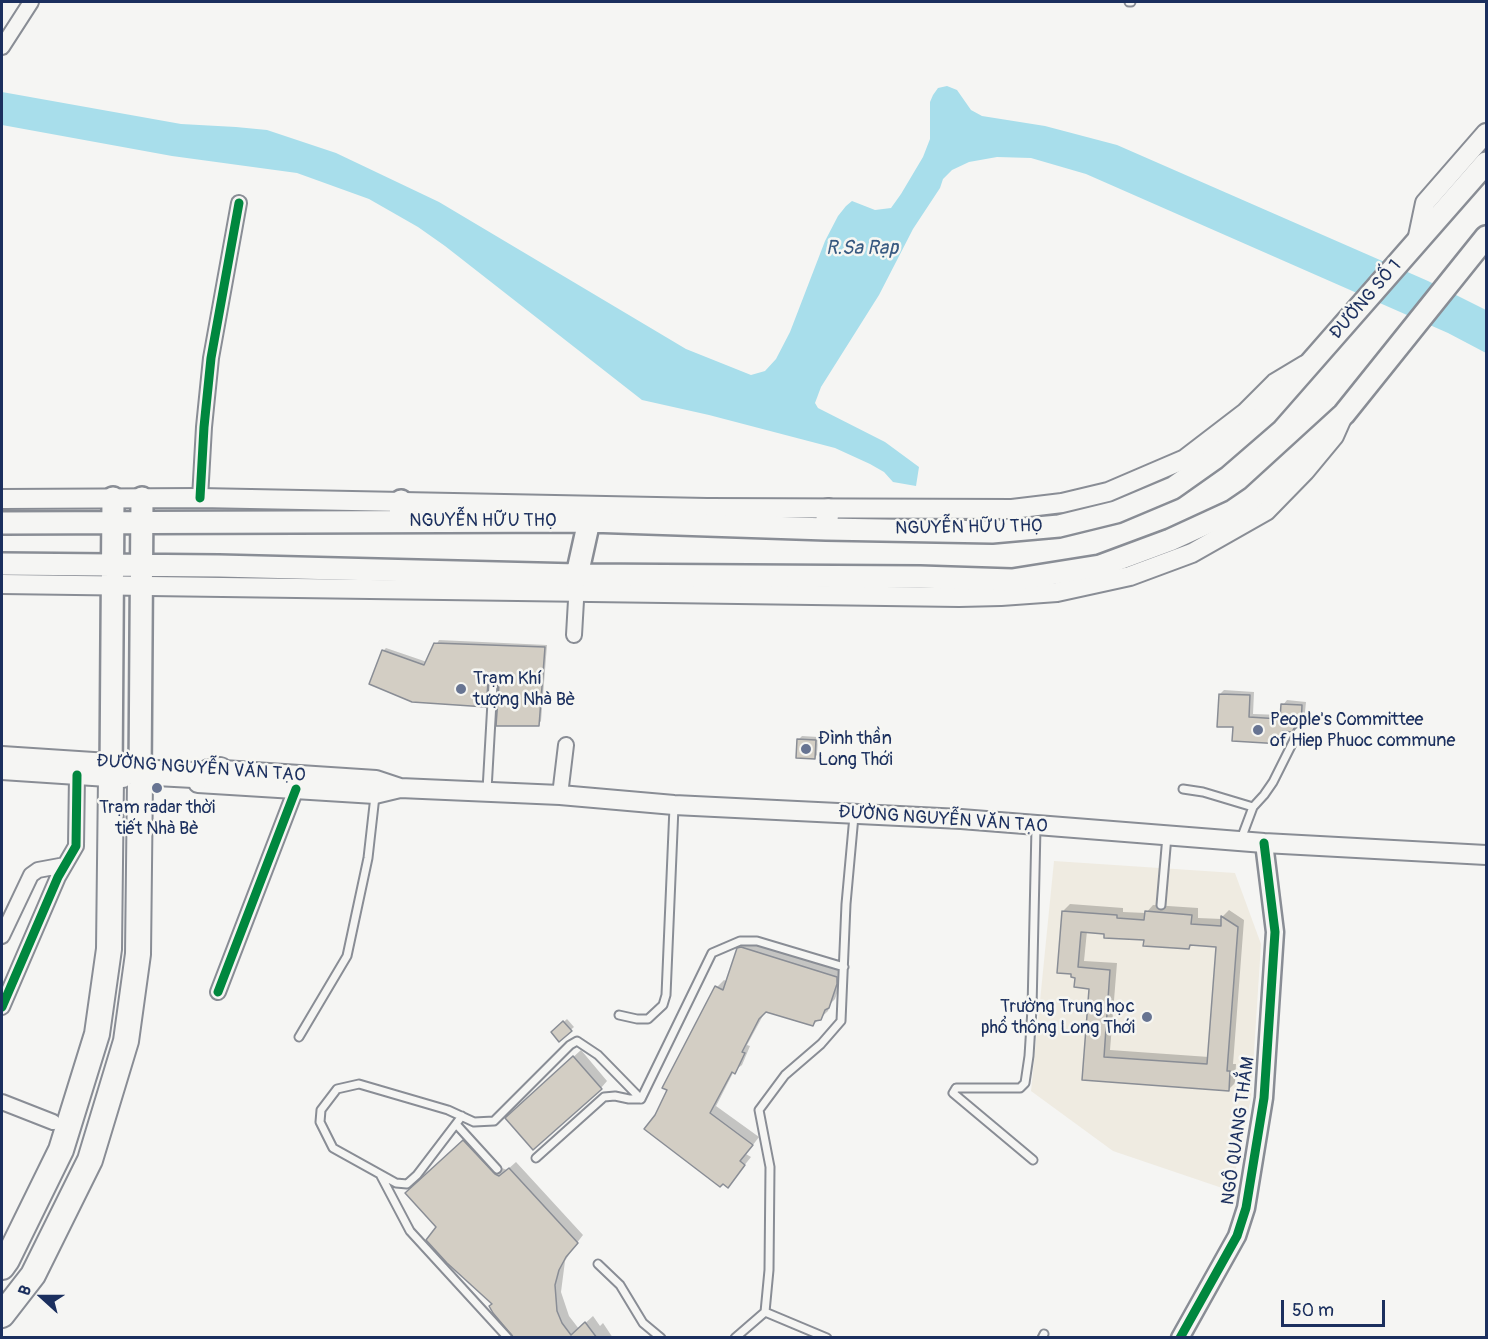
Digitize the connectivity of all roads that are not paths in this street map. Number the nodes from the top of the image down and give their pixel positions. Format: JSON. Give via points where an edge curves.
{"nodes":[{"id":1,"x":31,"y":2,"type":"edge"},
{"id":2,"x":2,"y":47,"type":"edge"},
{"id":3,"x":1486,"y":133,"type":"edge"},
{"id":4,"x":1486,"y":164,"type":"edge"},
{"id":5,"x":239,"y":203,"type":"dead end"},
{"id":6,"x":1486,"y":237,"type":"edge"},
{"id":7,"x":1417,"y":241,"type":"junction"},
{"id":8,"x":1486,"y":254,"type":"edge"},
{"id":9,"x":1461,"y":270,"type":"junction"},
{"id":10,"x":1315,"y":359,"type":"joint"},
{"id":11,"x":113,"y":498,"type":"junction"},
{"id":12,"x":142,"y":498,"type":"junction"},
{"id":13,"x":200,"y":498,"type":"junction"},
{"id":14,"x":2,"y":499,"type":"edge"},
{"id":15,"x":400,"y":511,"type":"junction"},
{"id":16,"x":827,"y":519,"type":"junction"},
{"id":17,"x":589,"y":521,"type":"junction"},
{"id":18,"x":113,"y":522,"type":"junction"},
{"id":19,"x":142,"y":522,"type":"junction"},
{"id":20,"x":2,"y":523,"type":"edge"},
{"id":21,"x":2,"y":564,"type":"edge"},
{"id":22,"x":113,"y":575,"type":"junction"},
{"id":23,"x":141,"y":575,"type":"junction"},
{"id":24,"x":577,"y":583,"type":"junction"},
{"id":25,"x":2,"y":584,"type":"edge"},
{"id":26,"x":574,"y":635,"type":"dead end"},
{"id":27,"x":493,"y":684,"type":"dead end"},
{"id":28,"x":1298,"y":732,"type":"dead end"},
{"id":29,"x":566,"y":745,"type":"dead end"},
{"id":30,"x":2,"y":756,"type":"edge"},
{"id":31,"x":2,"y":770,"type":"edge"},
{"id":32,"x":111,"y":770,"type":"junction"},
{"id":33,"x":220,"y":770,"type":"joint"},
{"id":34,"x":140,"y":772,"type":"junction"},
{"id":35,"x":77,"y":775,"type":"junction"},
{"id":36,"x":400,"y":788,"type":"junction"},
{"id":37,"x":296,"y":789,"type":"junction"},
{"id":38,"x":1183,"y":789,"type":"dead end"},
{"id":39,"x":376,"y":793,"type":"junction"},
{"id":40,"x":486,"y":793,"type":"junction"},
{"id":41,"x":560,"y":795,"type":"junction"},
{"id":42,"x":674,"y":805,"type":"junction"},
{"id":43,"x":1252,"y":807,"type":"junction"},
{"id":44,"x":854,"y":814,"type":"junction"},
{"id":45,"x":1036,"y":825,"type":"junction"},
{"id":46,"x":1167,"y":836,"type":"junction"},
{"id":47,"x":1240,"y":841,"type":"junction"},
{"id":48,"x":1264,"y":843,"type":"junction"},
{"id":49,"x":1486,"y":855,"type":"edge"},
{"id":50,"x":65,"y":865,"type":"junction"},
{"id":51,"x":1161,"y":905,"type":"dead end"},
{"id":52,"x":2,"y":936,"type":"edge"},
{"id":53,"x":844,"y":967,"type":"junction"},
{"id":54,"x":218,"y":992,"type":"dead end"},
{"id":55,"x":2,"y":1007,"type":"edge"},
{"id":56,"x":619,"y":1015,"type":"dead end"},
{"id":57,"x":299,"y":1037,"type":"dead end"},
{"id":58,"x":641,"y":1099,"type":"junction"},
{"id":59,"x":2,"y":1102,"type":"edge"},
{"id":60,"x":462,"y":1116,"type":"junction"},
{"id":61,"x":53,"y":1122,"type":"dead end"},
{"id":62,"x":456,"y":1124,"type":"junction"},
{"id":63,"x":536,"y":1158,"type":"dead end"},
{"id":64,"x":1033,"y":1160,"type":"dead end"},
{"id":65,"x":497,"y":1169,"type":"dead end"},
{"id":66,"x":381,"y":1175,"type":"junction"},
{"id":67,"x":598,"y":1264,"type":"dead end"},
{"id":68,"x":2,"y":1267,"type":"edge"},
{"id":69,"x":765,"y":1312,"type":"junction"},
{"id":70,"x":2,"y":1315,"type":"edge"},
{"id":71,"x":508,"y":1338,"type":"edge"},
{"id":72,"x":661,"y":1338,"type":"edge"},
{"id":73,"x":735,"y":1338,"type":"edge"},
{"id":74,"x":827,"y":1338,"type":"edge"},
{"id":75,"x":1180,"y":1338,"type":"edge"}],
"edges":[{"from":1,"to":2,"type":"street"},
{"from":3,"to":7,"type":"main road","via":[[1425,203]]},
{"from":4,"to":7,"type":"main road"},
{"from":5,"to":13,"type":"street","via":[[211,358]]},
{"from":6,"to":9,"type":"main road"},
{"from":7,"to":10,"type":"main road","name":"ĐƯỜNG SỐ 1"},
{"from":8,"to":9,"type":"main road"},
{"from":9,"to":24,"type":"main road","via":[[1344,414],[1252,498],[1233,512],[1100,566],[1012,580],[920,577]]},
{"from":10,"to":16,"type":"main road","name":"NGUYỄN HỮU THỌ","via":[[1266,414],[1214,459],[1173,488],[1116,512],[1059,526],[992,531]]},
{"from":11,"to":12,"type":"main road","name":"NGUYỄN HỮU THỌ"},
{"from":11,"to":14,"type":"main road","name":"NGUYỄN HỮU THỌ"},
{"from":11,"to":18,"type":"main road"},
{"from":12,"to":13,"type":"main road","name":"NGUYỄN HỮU THỌ"},
{"from":12,"to":19,"type":"main road"},
{"from":13,"to":15,"type":"main road","name":"NGUYỄN HỮU THỌ"},
{"from":15,"to":16,"type":"main road","name":"NGUYỄN HỮU THỌ"},
{"from":15,"to":17,"type":"main road","name":"NGUYỄN HỮU THỌ"},
{"from":15,"to":19,"type":"main road","name":"NGUYỄN HỮU THỌ"},
{"from":16,"to":17,"type":"main road","name":"NGUYỄN HỮU THỌ"},
{"from":17,"to":24,"type":"main road"},
{"from":18,"to":19,"type":"main road","name":"NGUYỄN HỮU THỌ"},
{"from":18,"to":20,"type":"main road","name":"NGUYỄN HỮU THỌ"},
{"from":18,"to":22,"type":"main road"},
{"from":19,"to":23,"type":"main road"},
{"from":21,"to":22,"type":"main road"},
{"from":22,"to":23,"type":"main road"},
{"from":22,"to":25,"type":"main road"},
{"from":22,"to":32,"type":"main road"},
{"from":23,"to":24,"type":"main road"},
{"from":23,"to":34,"type":"main road"},
{"from":24,"to":26,"type":"street"},
{"from":27,"to":40,"type":"lane"},
{"from":28,"to":43,"type":"lane","via":[[1273,782]]},
{"from":29,"to":41,"type":"street"},
{"from":30,"to":32,"type":"main road","name":"ĐƯỜNG NGUYỄN VĂN TẠO"},
{"from":31,"to":35,"type":"main road","name":"ĐƯỜNG NGUYỄN VĂN TẠO"},
{"from":32,"to":34,"type":"highway"},
{"from":32,"to":35,"type":"main road","name":"ĐƯỜNG NGUYỄN VĂN TẠO"},
{"from":32,"to":68,"type":"highway","via":[[109,949],[97,1034],[61,1150]]},
{"from":33,"to":34,"type":"highway","via":[[212,776]]},
{"from":33,"to":36,"type":"main road","name":"ĐƯỜNG NGUYỄN VĂN TẠO","via":[[376,780]]},
{"from":34,"to":37,"type":"main road","name":"ĐƯỜNG NGUYỄN VĂN TẠO"},
{"from":34,"to":70,"type":"highway","via":[[138,954],[126,1041],[90,1160],[33,1275]]},
{"from":35,"to":50,"type":"street","via":[[78,840]]},
{"from":36,"to":39,"type":"main road","name":"ĐƯỜNG NGUYỄN VĂN TẠO"},
{"from":36,"to":40,"type":"main road","name":"ĐƯỜNG NGUYỄN VĂN TẠO"},
{"from":37,"to":39,"type":"main road","name":"ĐƯỜNG NGUYỄN VĂN TẠO"},
{"from":37,"to":54,"type":"street"},
{"from":38,"to":43,"type":"lane"},
{"from":39,"to":57,"type":"lane","via":[[368,858],[347,956]]},
{"from":40,"to":41,"type":"main road","name":"ĐƯỜNG NGUYỄN VĂN TẠO"},
{"from":41,"to":42,"type":"main road","name":"ĐƯỜNG NGUYỄN VĂN TẠO"},
{"from":42,"to":44,"type":"main road","name":"ĐƯỜNG NGUYỄN VĂN TẠO"},
{"from":42,"to":56,"type":"lane","via":[[666,995],[663,1005],[648,1019]]},
{"from":43,"to":47,"type":"lane"},
{"from":44,"to":45,"type":"main road","name":"ĐƯỜNG NGUYỄN VĂN TẠO"},
{"from":44,"to":53,"type":"lane"},
{"from":45,"to":46,"type":"main road","name":"ĐƯỜNG NGUYỄN VĂN TẠO"},
{"from":45,"to":64,"type":"lane","via":[[1032,1009],[1025,1083],[1020,1089],[956,1088],[953,1093]]},
{"from":46,"to":47,"type":"main road","name":"ĐƯỜNG NGUYỄN VĂN TẠO"},
{"from":46,"to":51,"type":"lane"},
{"from":47,"to":48,"type":"main road","name":"ĐƯỜNG NGUYỄN VĂN TẠO"},
{"from":48,"to":49,"type":"main road","name":"ĐƯỜNG NGUYỄN VĂN TẠO"},
{"from":48,"to":75,"type":"street","name":"NGÔ QUANG THẮM","via":[[1275,932],[1264,1098],[1246,1208],[1237,1236]]},
{"from":50,"to":52,"type":"street","via":[[31,875]]},
{"from":50,"to":55,"type":"street"},
{"from":53,"to":58,"type":"lane","via":[[757,941],[740,941],[712,953]]},
{"from":53,"to":69,"type":"lane","via":[[841,1021],[786,1076],[759,1110],[770,1167]]},
{"from":58,"to":60,"type":"lane","via":[[598,1055],[577,1041],[494,1120],[474,1122]]},
{"from":58,"to":63,"type":"lane","via":[[604,1097]]},
{"from":59,"to":61,"type":"street"},
{"from":60,"to":62,"type":"lane"},
{"from":60,"to":66,"type":"lane","via":[[359,1084],[337,1089],[321,1110],[320,1122],[333,1148]]},
{"from":62,"to":65,"type":"lane"},
{"from":62,"to":66,"type":"lane","via":[[407,1184]]},
{"from":66,"to":71,"type":"lane","via":[[410,1231]]},
{"from":67,"to":72,"type":"lane","via":[[620,1285],[643,1323]]},
{"from":69,"to":73,"type":"lane"},
{"from":69,"to":74,"type":"lane"}]}
